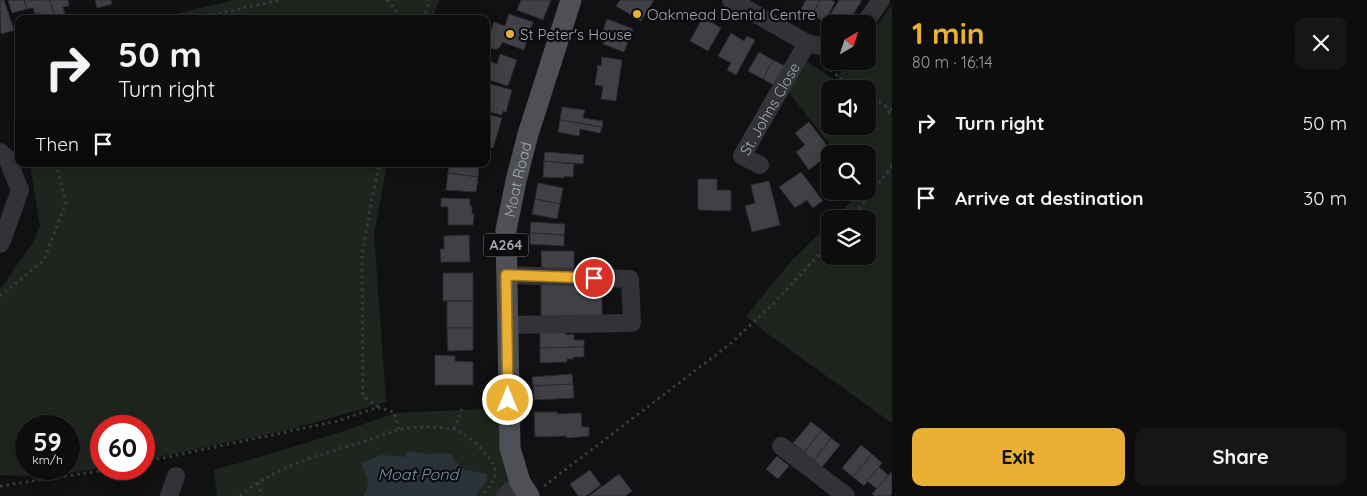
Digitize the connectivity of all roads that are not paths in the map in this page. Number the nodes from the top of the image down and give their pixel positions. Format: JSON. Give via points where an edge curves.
{"nodes":[{"id":1,"x":571,"y":0,"type":"edge"},
{"id":2,"x":731,"y":0,"type":"edge"},
{"id":3,"x":882,"y":0,"type":"edge"},
{"id":4,"x":871,"y":15,"type":"edge"},
{"id":5,"x":807,"y":43,"type":"junction"},
{"id":6,"x":821,"y":46,"type":"edge"},
{"id":7,"x":0,"y":152,"type":"edge"},
{"id":8,"x":760,"y":165,"type":"dead end"},
{"id":9,"x":0,"y":244,"type":"edge"},
{"id":10,"x":506,"y":275,"type":"junction"},
{"id":11,"x":508,"y":325,"type":"junction"},
{"id":12,"x":781,"y":446,"type":"dead end"},
{"id":13,"x":176,"y":476,"type":"dead end"},
{"id":14,"x":523,"y":491,"type":"edge"},
{"id":15,"x":169,"y":496,"type":"edge"},
{"id":16,"x":846,"y":496,"type":"edge"}],
"edges":[{"from":1,"to":10,"type":"main road","name":"Moat Road","number":"A264","via":[[516,181],[506,230]]},
{"from":2,"to":5,"type":"street"},
{"from":3,"to":4,"type":"street"},
{"from":5,"to":6,"type":"street"},
{"from":5,"to":8,"type":"street","name":"St. Johns Close","via":[[742,156]]},
{"from":7,"to":9,"type":"street","via":[[7,158],[20,190]]},
{"from":10,"to":11,"type":"main road","name":"Moat Road","number":"A264"},
{"from":10,"to":11,"type":"street","via":[[630,278],[632,323]]},
{"from":11,"to":14,"type":"main road","name":"Moat Road","number":"A264","via":[[510,448]]},
{"from":12,"to":16,"type":"street"},
{"from":13,"to":15,"type":"street"}]}
